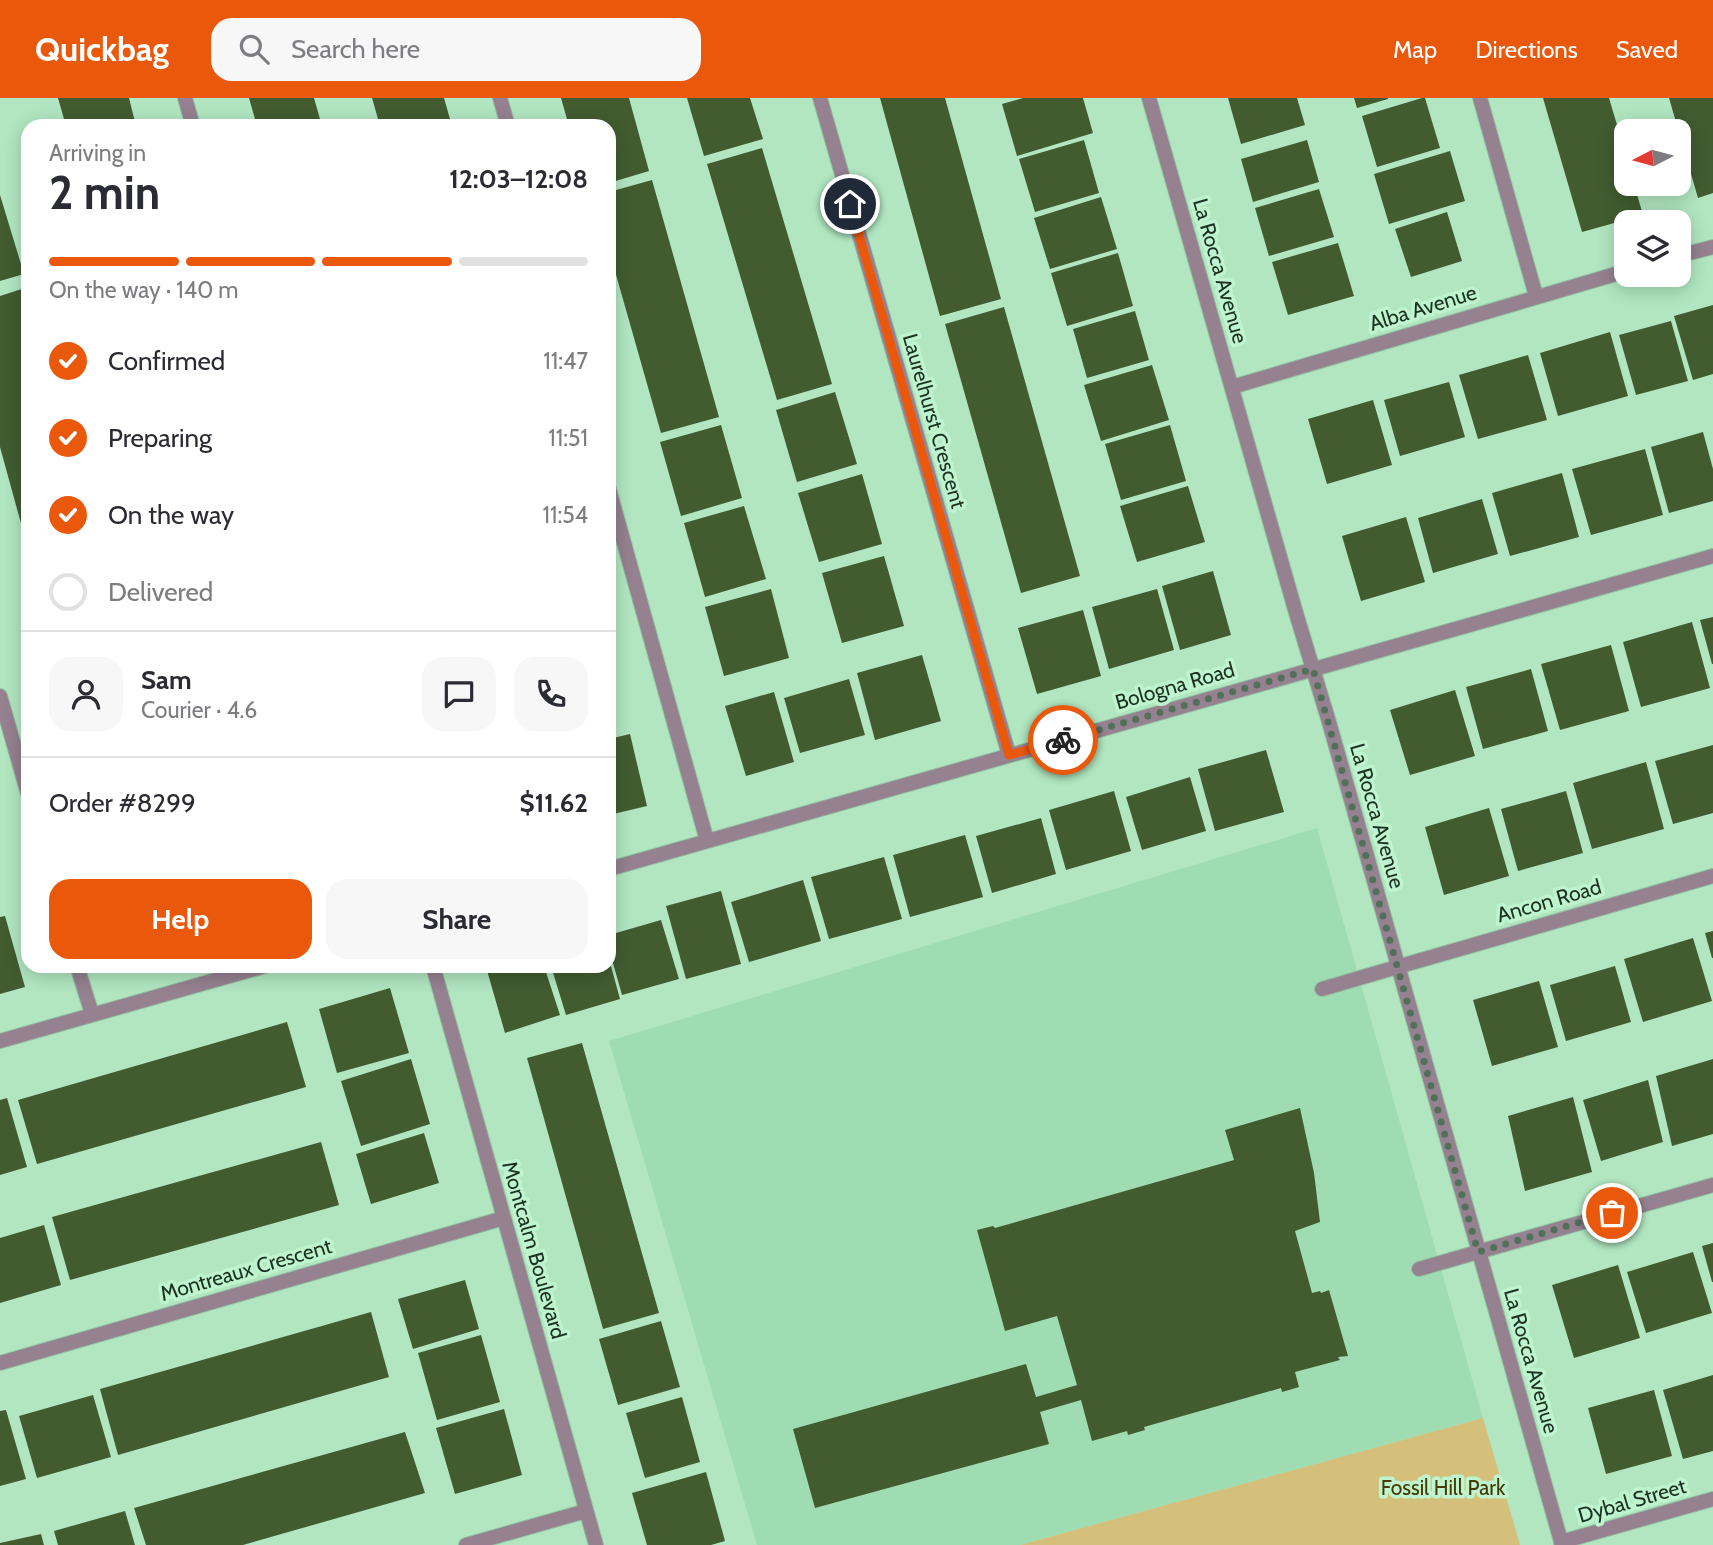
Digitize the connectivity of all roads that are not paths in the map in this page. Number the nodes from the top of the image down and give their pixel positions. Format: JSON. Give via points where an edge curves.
{"nodes":[{"id":1,"x":185,"y":98,"type":"edge"},
{"id":2,"x":500,"y":98,"type":"edge"},
{"id":3,"x":820,"y":98,"type":"edge"},
{"id":4,"x":1149,"y":98,"type":"edge"},
{"id":5,"x":1480,"y":98,"type":"edge"},
{"id":6,"x":191,"y":119,"type":"edge"},
{"id":7,"x":506,"y":119,"type":"edge"},
{"id":8,"x":1713,"y":247,"type":"edge"},
{"id":9,"x":1691,"y":253,"type":"edge"},
{"id":10,"x":1614,"y":274,"type":"edge"},
{"id":11,"x":1536,"y":296,"type":"junction"},
{"id":12,"x":1232,"y":387,"type":"junction"},
{"id":13,"x":616,"y":514,"type":"edge"},
{"id":14,"x":1713,"y":556,"type":"edge"},
{"id":15,"x":1313,"y":669,"type":"junction"},
{"id":16,"x":0,"y":696,"type":"edge"},
{"id":17,"x":5,"y":732,"type":"edge"},
{"id":18,"x":1009,"y":755,"type":"junction"},
{"id":19,"x":21,"y":775,"type":"edge"},
{"id":20,"x":707,"y":841,"type":"junction"},
{"id":21,"x":616,"y":867,"type":"edge"},
{"id":22,"x":1713,"y":876,"type":"edge"},
{"id":23,"x":1397,"y":967,"type":"junction"},
{"id":24,"x":79,"y":973,"type":"edge"},
{"id":25,"x":240,"y":973,"type":"edge"},
{"id":26,"x":435,"y":973,"type":"edge"},
{"id":27,"x":1322,"y":989,"type":"dead end"},
{"id":28,"x":92,"y":1014,"type":"junction"},
{"id":29,"x":0,"y":1041,"type":"edge"},
{"id":30,"x":1713,"y":1185,"type":"edge"},
{"id":31,"x":504,"y":1218,"type":"junction"},
{"id":32,"x":1478,"y":1252,"type":"junction"},
{"id":33,"x":1419,"y":1269,"type":"dead end"},
{"id":34,"x":0,"y":1363,"type":"edge"},
{"id":35,"x":1713,"y":1499,"type":"edge"},
{"id":36,"x":586,"y":1511,"type":"junction"},
{"id":37,"x":1562,"y":1544,"type":"edge"},
{"id":38,"x":466,"y":1545,"type":"edge"},
{"id":39,"x":596,"y":1545,"type":"edge"}],
"edges":[{"from":1,"to":6,"type":"street"},
{"from":2,"to":7,"type":"street"},
{"from":3,"to":18,"type":"street","name":"Laurelhurst Crescent"},
{"from":4,"to":12,"type":"street","name":"La Rocca Avenue"},
{"from":5,"to":11,"type":"street"},
{"from":8,"to":9,"type":"street"},
{"from":10,"to":11,"type":"street","name":"Alba Avenue"},
{"from":11,"to":12,"type":"street","name":"Alba Avenue"},
{"from":12,"to":15,"type":"street","name":"La Rocca Avenue"},
{"from":13,"to":20,"type":"street"},
{"from":14,"to":15,"type":"street","name":"Bologna Road"},
{"from":15,"to":18,"type":"street","name":"Bologna Road"},
{"from":15,"to":23,"type":"street","name":"La Rocca Avenue"},
{"from":16,"to":17,"type":"street"},
{"from":17,"to":19,"type":"street"},
{"from":18,"to":20,"type":"street","name":"Bologna Road"},
{"from":20,"to":21,"type":"street","name":"Bologna Road"},
{"from":22,"to":23,"type":"street","name":"Ancon Road"},
{"from":23,"to":27,"type":"street","name":"Ancon Road"},
{"from":23,"to":32,"type":"street","name":"La Rocca Avenue"},
{"from":24,"to":28,"type":"street"},
{"from":25,"to":28,"type":"street"},
{"from":26,"to":31,"type":"street","name":"Montcalm Boulevard"},
{"from":28,"to":29,"type":"street"},
{"from":30,"to":32,"type":"street"},
{"from":31,"to":34,"type":"street","name":"Montreaux Crescent"},
{"from":31,"to":36,"type":"street","name":"Montcalm Boulevard"},
{"from":32,"to":33,"type":"street"},
{"from":32,"to":37,"type":"street","name":"La Rocca Avenue"},
{"from":35,"to":37,"type":"street","name":"Dybal Street"},
{"from":36,"to":38,"type":"street"},
{"from":36,"to":39,"type":"street","name":"Montcalm Boulevard"}]}
